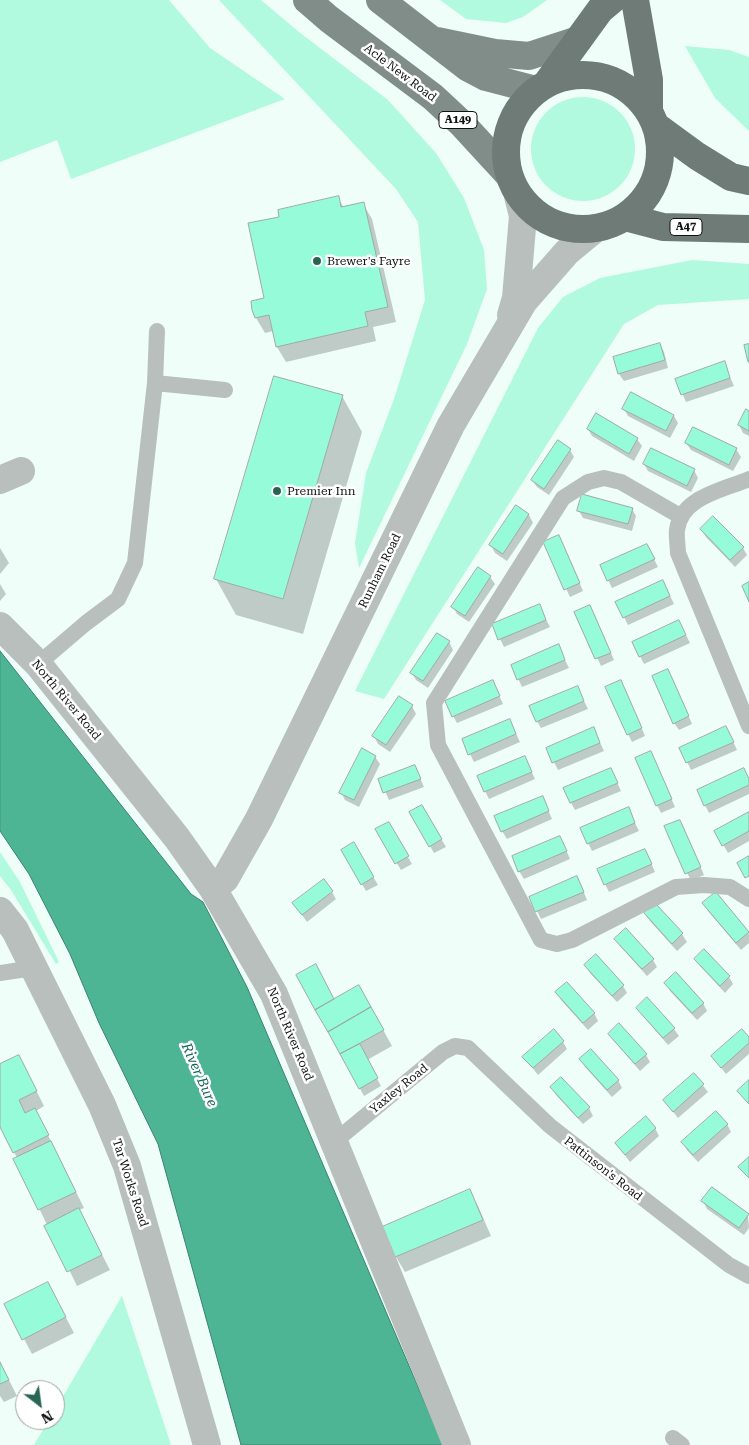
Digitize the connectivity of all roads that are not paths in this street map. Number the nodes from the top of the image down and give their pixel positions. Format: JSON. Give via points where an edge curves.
{"nodes":[{"id":1,"x":307,"y":0,"type":"edge"},
{"id":2,"x":380,"y":0,"type":"edge"},
{"id":3,"x":612,"y":0,"type":"edge"},
{"id":4,"x":635,"y":0,"type":"edge"},
{"id":5,"x":434,"y":40,"type":"junction"},
{"id":6,"x":578,"y":40,"type":"junction"},
{"id":7,"x":542,"y":86,"type":"junction"},
{"id":8,"x":652,"y":119,"type":"junction"},
{"id":9,"x":749,"y":181,"type":"edge"},
{"id":10,"x":513,"y":185,"type":"junction"},
{"id":11,"x":625,"y":217,"type":"junction"},
{"id":12,"x":596,"y":228,"type":"junction"},
{"id":13,"x":749,"y":229,"type":"edge"},
{"id":14,"x":509,"y":326,"type":"junction"},
{"id":15,"x":157,"y":331,"type":"dead end"},
{"id":16,"x":155,"y":383,"type":"junction"},
{"id":17,"x":225,"y":390,"type":"dead end"},
{"id":18,"x":749,"y":479,"type":"edge"},
{"id":19,"x":680,"y":516,"type":"junction"},
{"id":20,"x":0,"y":626,"type":"edge"},
{"id":21,"x":38,"y":664,"type":"junction"},
{"id":22,"x":749,"y":726,"type":"edge"},
{"id":23,"x":213,"y":889,"type":"junction"},
{"id":24,"x":749,"y":899,"type":"edge"},
{"id":25,"x":0,"y":911,"type":"edge"},
{"id":26,"x":33,"y":968,"type":"junction"},
{"id":27,"x":0,"y":974,"type":"edge"},
{"id":28,"x":468,"y":1048,"type":"joint"},
{"id":29,"x":334,"y":1142,"type":"junction"},
{"id":30,"x":749,"y":1276,"type":"edge"},
{"id":31,"x":207,"y":1445,"type":"edge"},
{"id":32,"x":457,"y":1445,"type":"edge"}],
"edges":[{"from":1,"to":10,"type":"main road","name":"Acle New Road","number":"A149","via":[[433,97],[469,131]]},
{"from":2,"to":5,"type":"main road"},
{"from":3,"to":6,"type":"highway","via":[[600,10]]},
{"from":4,"to":8,"type":"highway","via":[[649,80]]},
{"from":5,"to":6,"type":"main road","via":[[495,53],[529,56]]},
{"from":5,"to":7,"type":"main road","via":[[467,67],[486,77]]},
{"from":6,"to":7,"type":"highway"},
{"from":7,"to":8,"type":"highway","via":[[570,76],[592,75],[615,81],[634,94]]},
{"from":7,"to":10,"type":"highway","via":[[522,103],[506,137],[505,156]]},
{"from":8,"to":9,"type":"highway","via":[[697,156],[731,177]]},
{"from":8,"to":11,"type":"highway","via":[[660,151],[656,177],[644,200]]},
{"from":10,"to":12,"type":"highway","via":[[535,213],[556,225],[575,229]]},
{"from":10,"to":14,"type":"street","name":"Runham Road","via":[[523,216],[516,298]]},
{"from":11,"to":12,"type":"highway"},
{"from":11,"to":13,"type":"highway","number":"A47","via":[[663,227]]},
{"from":12,"to":14,"type":"street","name":"Runham Road","via":[[567,252],[524,301]]},
{"from":14,"to":23,"type":"street","name":"Runham Road","via":[[451,425],[259,819],[225,880]]},
{"from":15,"to":16,"type":"lane"},
{"from":16,"to":17,"type":"lane"},
{"from":16,"to":21,"type":"lane","via":[[135,563],[118,599]]},
{"from":18,"to":19,"type":"lane","via":[[694,501]]},
{"from":19,"to":22,"type":"lane","via":[[676,531],[678,553]]},
{"from":19,"to":24,"type":"lane","via":[[621,482],[604,478],[588,482],[563,498],[434,703],[438,745],[540,940],[557,944],[572,940],[676,887],[730,887]]},
{"from":20,"to":21,"type":"street","name":"North River Road"},
{"from":21,"to":23,"type":"street","name":"North River Road"},
{"from":23,"to":29,"type":"street","name":"North River Road","via":[[274,994]]},
{"from":25,"to":26,"type":"street","name":"Tar Works Road","via":[[15,930]]},
{"from":26,"to":27,"type":"lane"},
{"from":26,"to":31,"type":"street","name":"Tar Works Road","via":[[102,1105],[127,1166]]},
{"from":28,"to":29,"type":"lane","name":"Yaxley Road","via":[[455,1046],[443,1052]]},
{"from":28,"to":30,"type":"lane","name":"Pattinson's Road","via":[[550,1126],[729,1265]]},
{"from":29,"to":32,"type":"street","name":"North River Road"}]}
